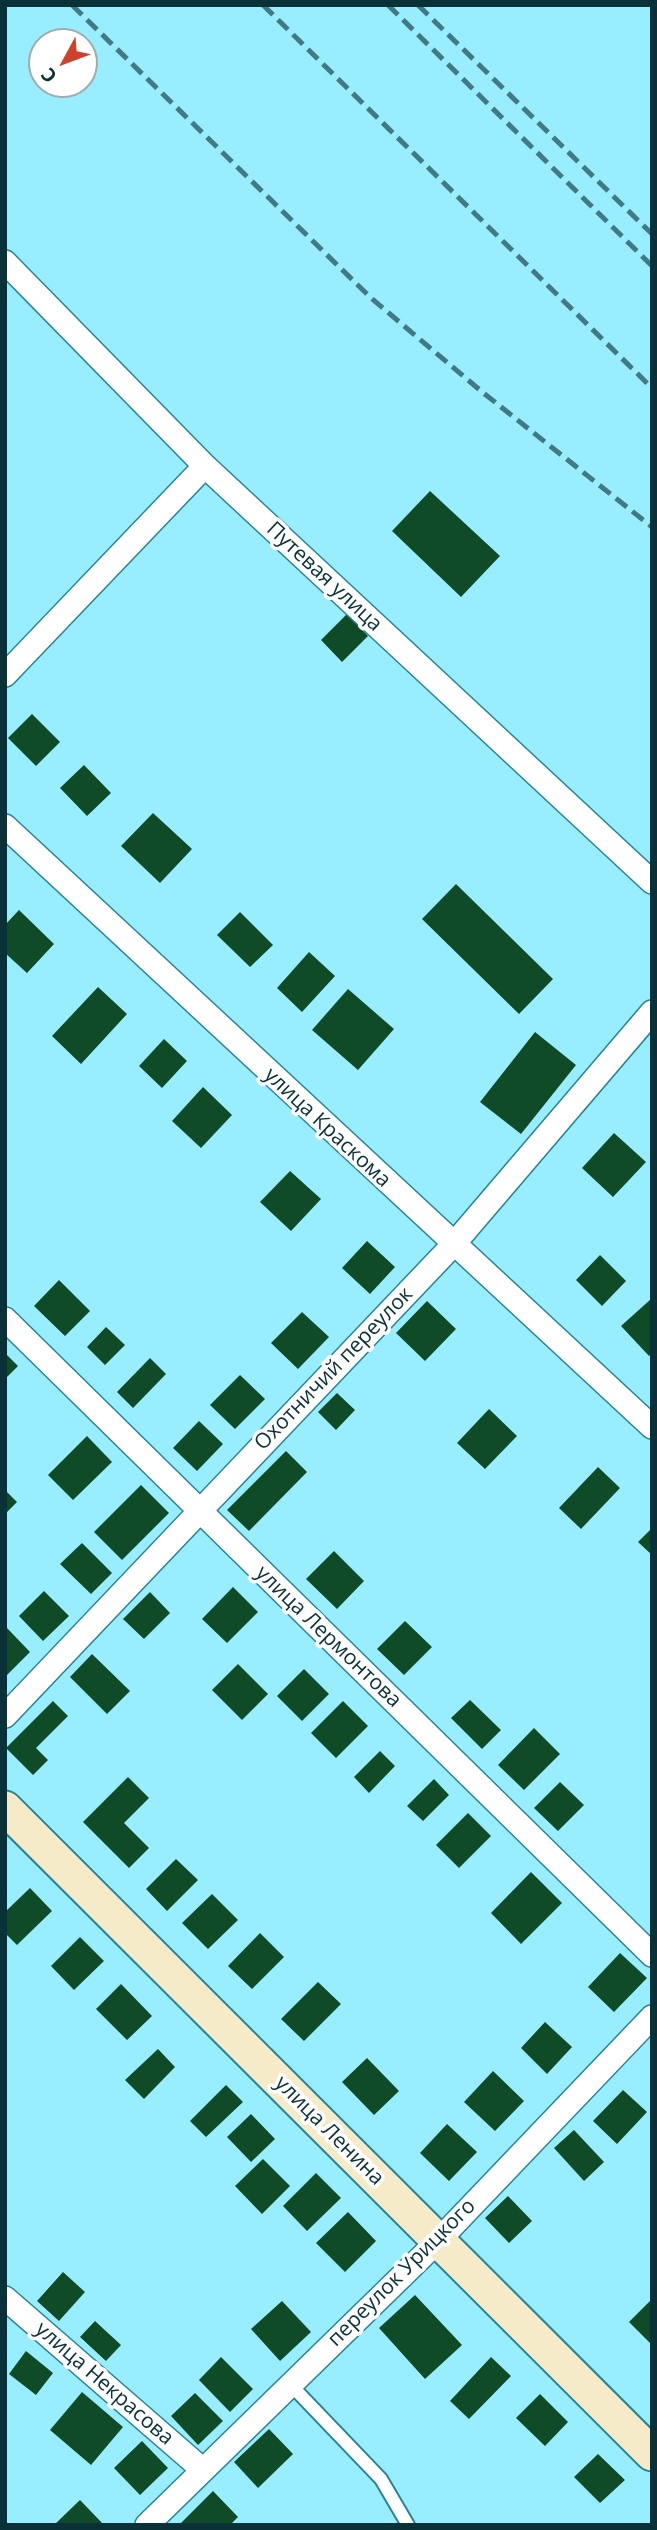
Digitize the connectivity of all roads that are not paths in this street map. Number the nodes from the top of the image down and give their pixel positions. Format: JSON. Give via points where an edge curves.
{"nodes":[{"id":1,"x":5,"y":262,"type":"edge"},
{"id":2,"x":205,"y":466,"type":"junction"},
{"id":3,"x":5,"y":675,"type":"edge"},
{"id":4,"x":5,"y":825,"type":"edge"},
{"id":5,"x":652,"y":882,"type":"edge"},
{"id":6,"x":652,"y":1012,"type":"edge"},
{"id":7,"x":453,"y":1245,"type":"junction"},
{"id":8,"x":5,"y":1320,"type":"edge"},
{"id":9,"x":652,"y":1427,"type":"edge"},
{"id":10,"x":199,"y":1511,"type":"junction"},
{"id":11,"x":5,"y":1716,"type":"edge"},
{"id":12,"x":5,"y":1808,"type":"edge"},
{"id":13,"x":652,"y":1955,"type":"edge"},
{"id":14,"x":652,"y":2017,"type":"edge"},
{"id":15,"x":439,"y":2239,"type":"junction"},
{"id":16,"x":5,"y":2298,"type":"edge"},
{"id":17,"x":290,"y":2384,"type":"junction"},
{"id":18,"x":652,"y":2454,"type":"edge"},
{"id":19,"x":203,"y":2470,"type":"junction"},
{"id":20,"x":147,"y":2525,"type":"edge"},
{"id":21,"x":408,"y":2525,"type":"edge"}],
"edges":[{"from":1,"to":2,"type":"street","name":"Путевая улица"},
{"from":2,"to":3,"type":"street"},
{"from":2,"to":5,"type":"street","name":"Путевая улица"},
{"from":4,"to":7,"type":"street","name":"улица Краскома"},
{"from":6,"to":7,"type":"street","name":"Охотничий переулок"},
{"from":7,"to":9,"type":"street","name":"улица Краскома"},
{"from":7,"to":10,"type":"street","name":"Охотничий переулок"},
{"from":8,"to":10,"type":"street","name":"улица Лермонтова"},
{"from":10,"to":11,"type":"street","name":"Охотничий переулок"},
{"from":10,"to":13,"type":"street","name":"улица Лермонтова"},
{"from":12,"to":15,"type":"main road","name":"улица Ленина"},
{"from":14,"to":15,"type":"street","name":"переулок Урицкого"},
{"from":15,"to":17,"type":"street","name":"переулок Урицкого"},
{"from":15,"to":18,"type":"main road","name":"улица Ленина"},
{"from":16,"to":19,"type":"street","name":"улица Некрасова"},
{"from":17,"to":19,"type":"street","name":"переулок Урицкого"},
{"from":17,"to":21,"type":"lane","via":[[381,2479]]},
{"from":19,"to":20,"type":"street","name":"переулок Урицкого"}]}
